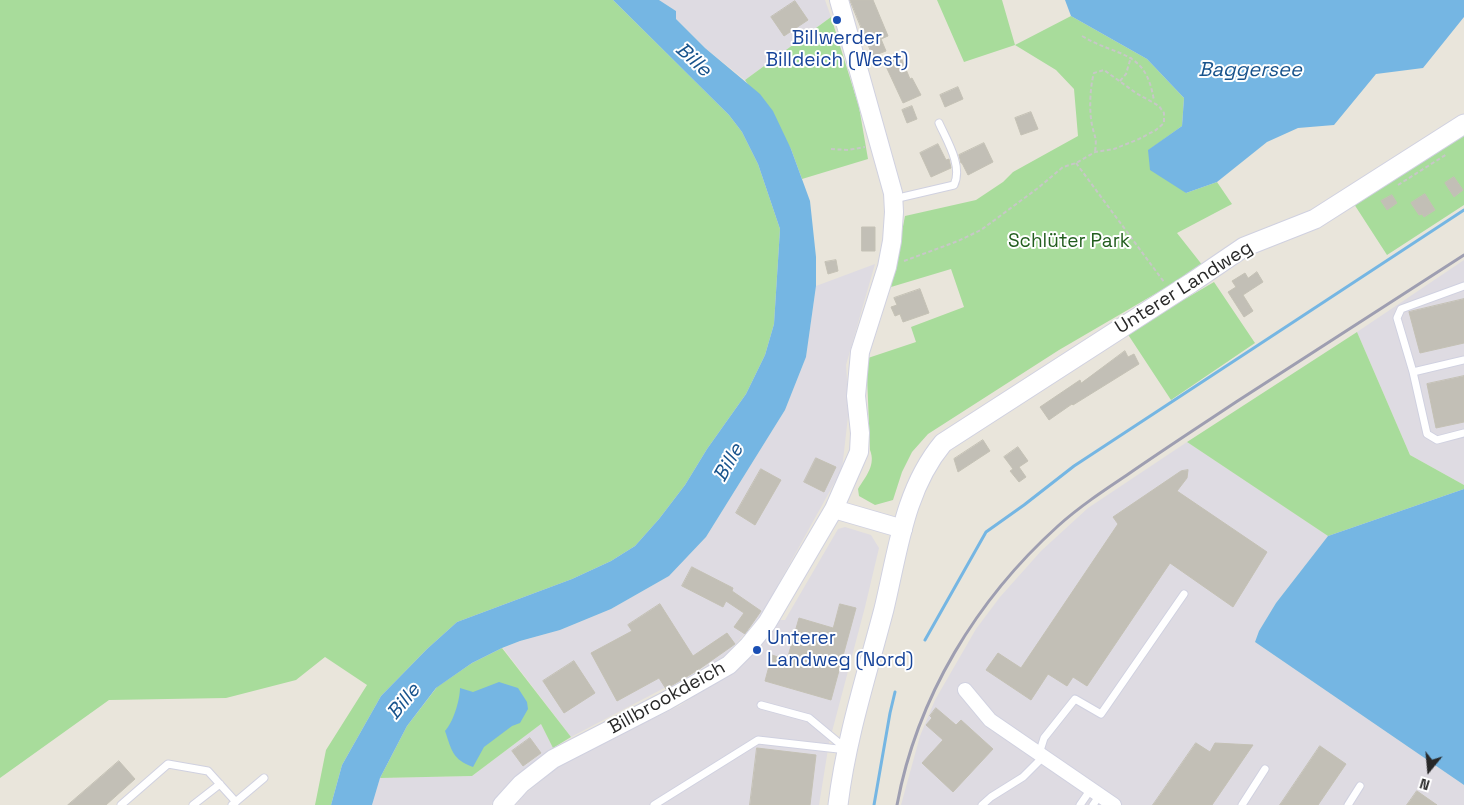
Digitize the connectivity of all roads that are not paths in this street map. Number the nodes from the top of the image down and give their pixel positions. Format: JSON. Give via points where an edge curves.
{"nodes":[{"id":1,"x":839,"y":0,"type":"edge"},
{"id":2,"x":940,"y":123,"type":"dead end"},
{"id":3,"x":1464,"y":124,"type":"edge"},
{"id":4,"x":893,"y":199,"type":"junction"},
{"id":5,"x":1464,"y":286,"type":"edge"},
{"id":6,"x":1464,"y":360,"type":"edge"},
{"id":7,"x":1413,"y":372,"type":"junction"},
{"id":8,"x":1464,"y":433,"type":"edge"},
{"id":9,"x":834,"y":509,"type":"junction"},
{"id":10,"x":903,"y":529,"type":"junction"},
{"id":11,"x":1184,"y":594,"type":"dead end"},
{"id":12,"x":965,"y":690,"type":"dead end"},
{"id":13,"x":761,"y":705,"type":"dead end"},
{"id":14,"x":847,"y":750,"type":"junction"},
{"id":15,"x":1041,"y":755,"type":"junction"},
{"id":16,"x":1265,"y":769,"type":"dead end"},
{"id":17,"x":264,"y":778,"type":"dead end"},
{"id":18,"x":220,"y":784,"type":"junction"},
{"id":19,"x":1360,"y":786,"type":"dead end"},
{"id":20,"x":1095,"y":796,"type":"edge"},
{"id":21,"x":234,"y":804,"type":"edge"},
{"id":22,"x":121,"y":805,"type":"edge"},
{"id":23,"x":193,"y":805,"type":"edge"},
{"id":24,"x":502,"y":805,"type":"edge"},
{"id":25,"x":654,"y":805,"type":"edge"},
{"id":26,"x":838,"y":805,"type":"edge"},
{"id":27,"x":982,"y":805,"type":"edge"},
{"id":28,"x":1080,"y":805,"type":"edge"},
{"id":29,"x":1114,"y":805,"type":"edge"},
{"id":30,"x":1242,"y":805,"type":"edge"},
{"id":31,"x":1348,"y":805,"type":"edge"}],
"edges":[{"from":1,"to":4,"type":"street","name":"Billbrookdeich"},
{"from":2,"to":4,"type":"lane","via":[[958,168],[954,185]]},
{"from":3,"to":10,"type":"main road","name":"Unterer Landweg","via":[[1314,219],[1244,248],[950,438],[937,450],[921,474]]},
{"from":4,"to":9,"type":"street","name":"Billbrookdeich","via":[[888,267],[860,352],[856,396],[859,452]]},
{"from":5,"to":7,"type":"lane","via":[[1402,309],[1397,318]]},
{"from":6,"to":7,"type":"lane"},
{"from":7,"to":8,"type":"lane","via":[[1427,434],[1437,440]]},
{"from":9,"to":10,"type":"street"},
{"from":9,"to":24,"type":"street","name":"Billbrookdeich","via":[[767,623],[729,665],[553,759],[521,784]]},
{"from":10,"to":14,"type":"main road","name":"Unterer Landweg"},
{"from":11,"to":15,"type":"lane","via":[[1101,714],[1075,699],[1044,738]]},
{"from":12,"to":15,"type":"street","via":[[990,720]]},
{"from":13,"to":14,"type":"lane","via":[[809,718]]},
{"from":14,"to":25,"type":"lane","via":[[758,740]]},
{"from":14,"to":26,"type":"main road","name":"Unterer Landweg"},
{"from":15,"to":20,"type":"street"},
{"from":15,"to":27,"type":"lane","via":[[1023,777]]},
{"from":16,"to":30,"type":"lane"},
{"from":17,"to":21,"type":"lane"},
{"from":18,"to":21,"type":"lane"},
{"from":18,"to":22,"type":"lane","via":[[208,771],[168,764]]},
{"from":18,"to":23,"type":"lane"},
{"from":19,"to":31,"type":"lane"},
{"from":20,"to":28,"type":"lane"},
{"from":20,"to":29,"type":"street"}]}
